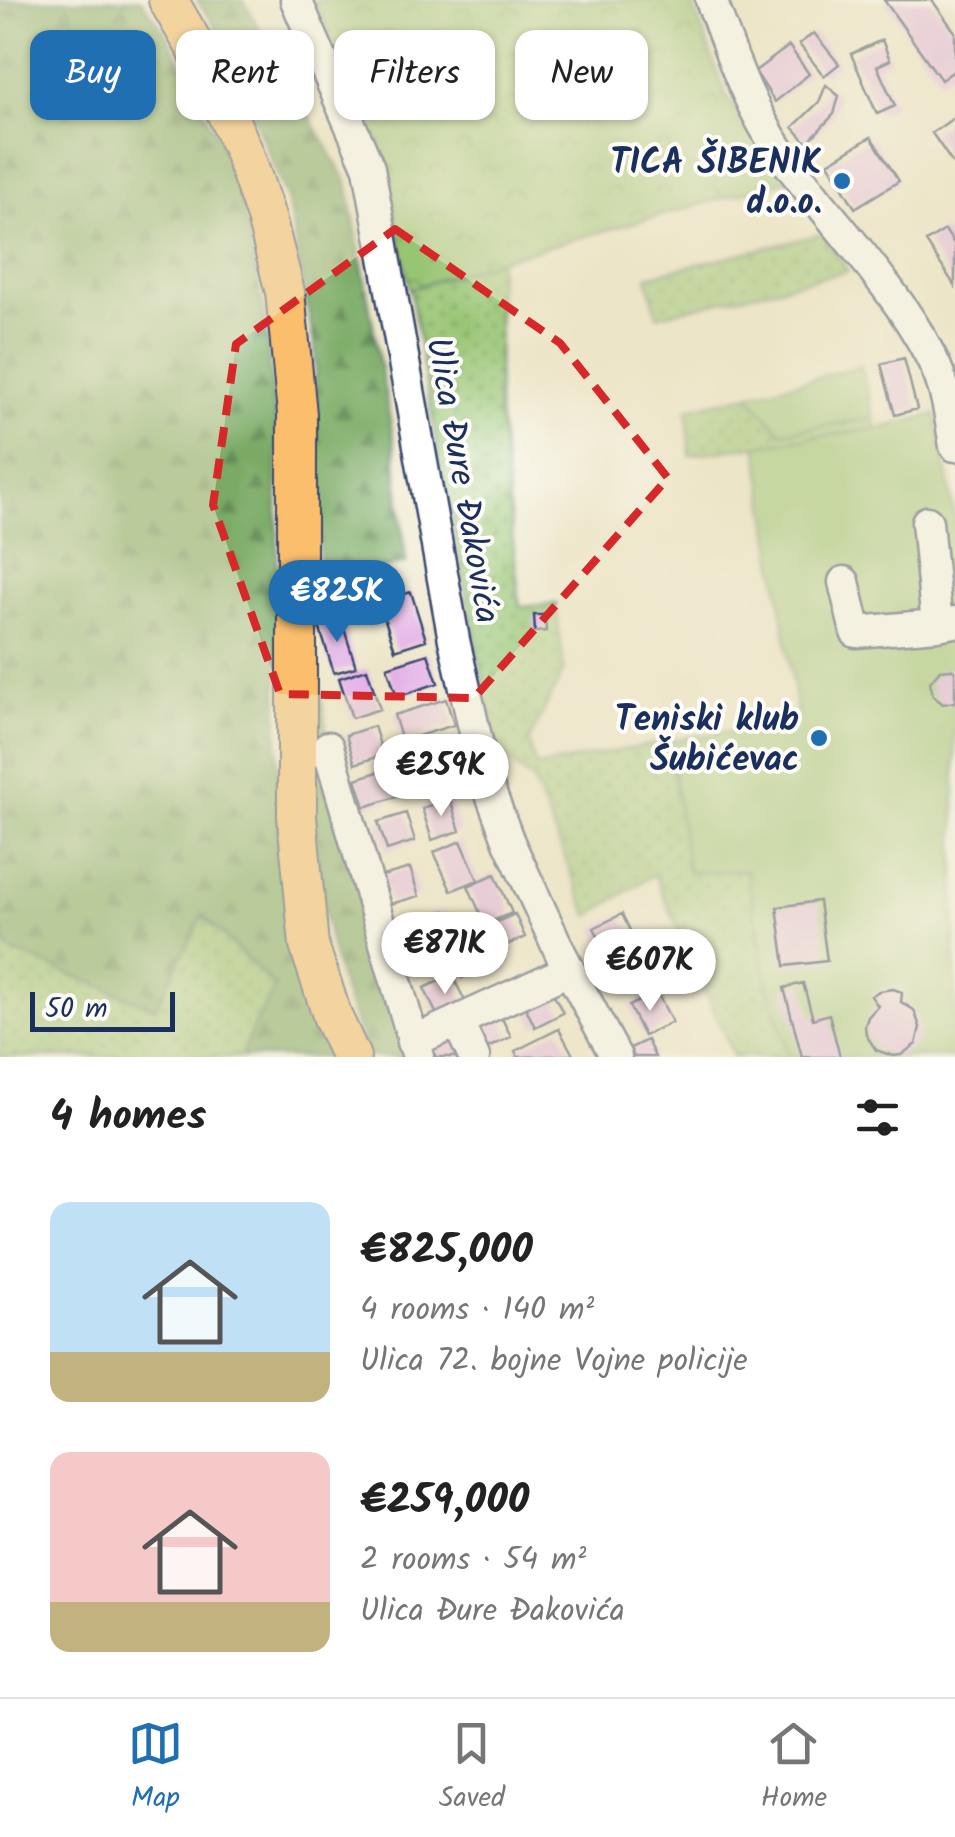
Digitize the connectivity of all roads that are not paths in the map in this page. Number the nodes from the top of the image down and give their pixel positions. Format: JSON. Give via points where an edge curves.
{"nodes":[{"id":1,"x":168,"y":0,"type":"edge"},
{"id":2,"x":296,"y":0,"type":"edge"},
{"id":3,"x":711,"y":0,"type":"edge"},
{"id":4,"x":951,"y":395,"type":"edge"},
{"id":5,"x":955,"y":446,"type":"edge"},
{"id":6,"x":926,"y":522,"type":"dead end"},
{"id":7,"x":844,"y":582,"type":"dead end"},
{"id":8,"x":946,"y":623,"type":"edge"},
{"id":9,"x":328,"y":747,"type":"dead end"},
{"id":10,"x":569,"y":970,"type":"junction"},
{"id":11,"x":456,"y":1022,"type":"junction"},
{"id":12,"x":415,"y":1050,"type":"edge"},
{"id":13,"x":351,"y":1057,"type":"edge"},
{"id":14,"x":474,"y":1057,"type":"edge"},
{"id":15,"x":616,"y":1057,"type":"edge"}],
"edges":[{"from":1,"to":13,"type":"main road","via":[[244,153],[284,292],[296,414],[297,816],[309,945]]},
{"from":2,"to":10,"type":"street","name":"Ulica Đure Đakovića","via":[[368,168],[486,780]]},
{"from":3,"to":4,"type":"street","via":[[751,104],[894,300]]},
{"from":4,"to":5,"type":"street"},
{"from":6,"to":8,"type":"street"},
{"from":7,"to":8,"type":"street","via":[[856,632]]},
{"from":9,"to":12,"type":"street"},
{"from":10,"to":11,"type":"street"},
{"from":10,"to":15,"type":"street","name":"Ulica Đure Đakovića"},
{"from":11,"to":12,"type":"street"},
{"from":11,"to":14,"type":"street"}]}
